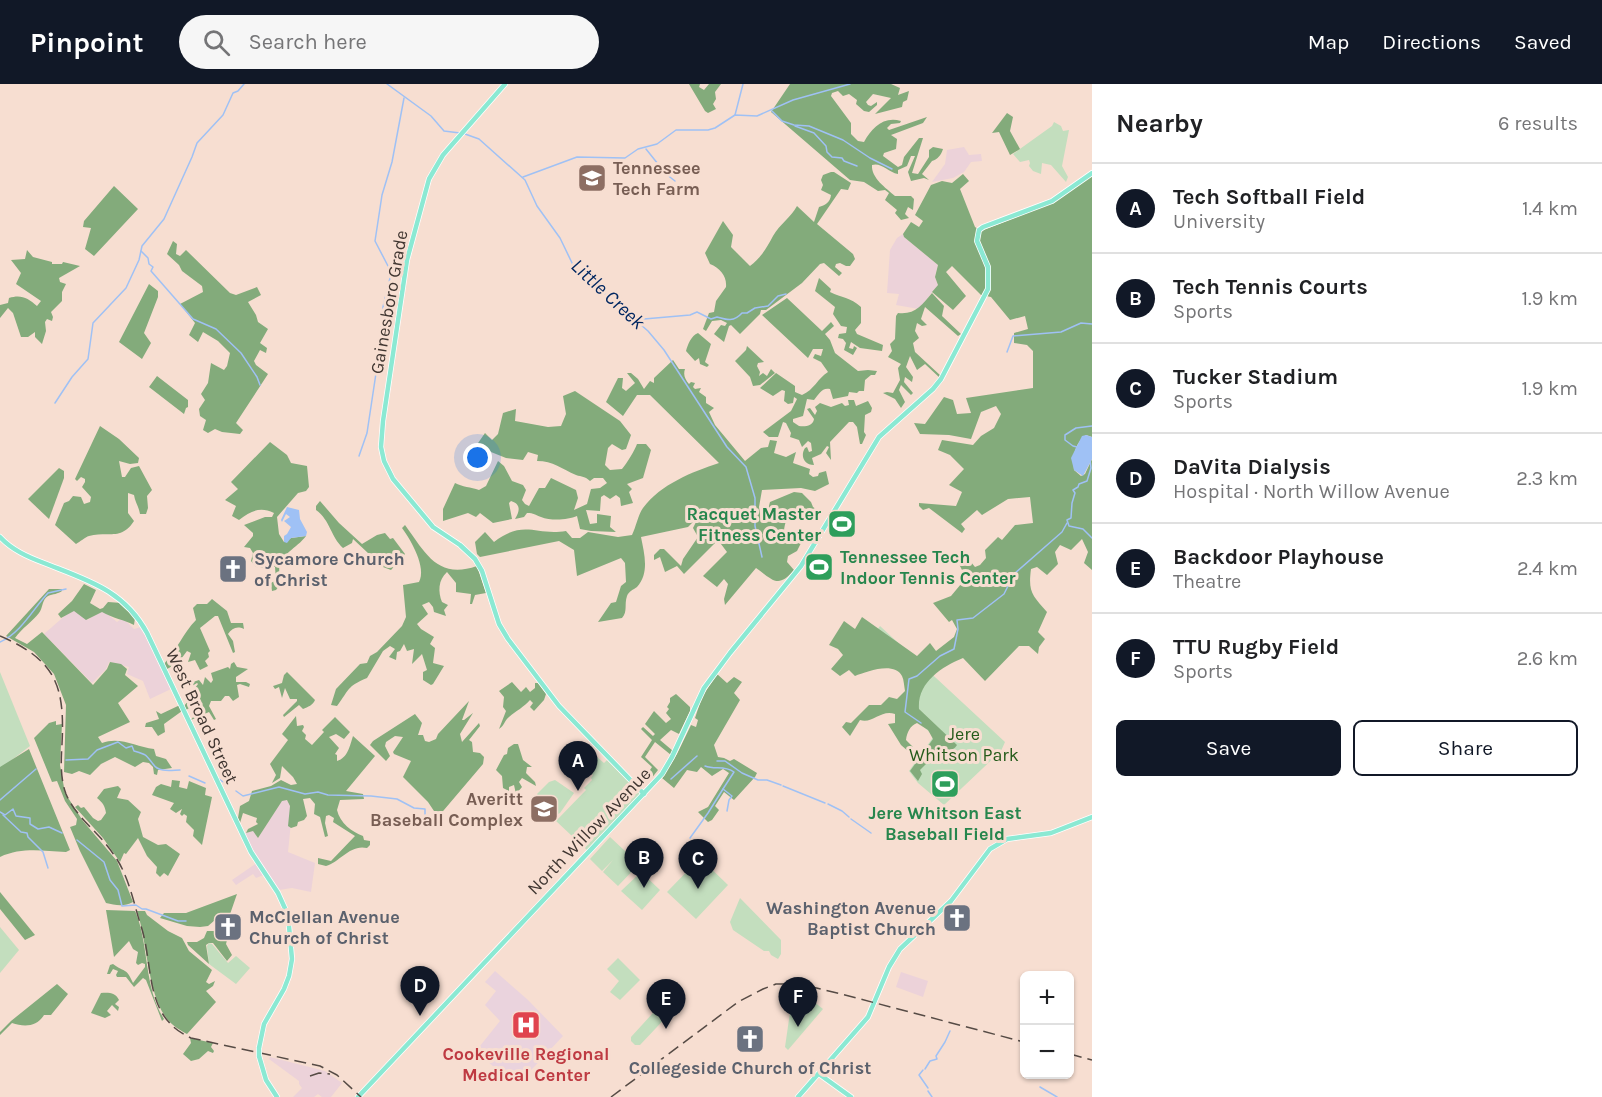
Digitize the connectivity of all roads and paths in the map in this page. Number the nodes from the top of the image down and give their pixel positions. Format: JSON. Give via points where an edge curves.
{"nodes":[{"id":1,"x":505,"y":84,"type":"edge"},
{"id":2,"x":1092,"y":173,"type":"edge"},
{"id":3,"x":0,"y":537,"type":"edge"},
{"id":4,"x":644,"y":795,"type":"junction"},
{"id":5,"x":1092,"y":817,"type":"edge"},
{"id":6,"x":825,"y":1066,"type":"junction"},
{"id":7,"x":819,"y":1074,"type":"junction"},
{"id":8,"x":830,"y":1082,"type":"junction"},
{"id":9,"x":810,"y":1084,"type":"junction"},
{"id":10,"x":276,"y":1097,"type":"edge"},
{"id":11,"x":358,"y":1097,"type":"edge"},
{"id":12,"x":798,"y":1097,"type":"edge"},
{"id":13,"x":851,"y":1097,"type":"edge"}],
"edges":[{"from":1,"to":4,"type":"main road","name":"Gainesboro Grade","via":[[433,171],[404,277],[381,442],[383,457],[393,479],[426,520],[475,559],[502,631],[555,700]]},
{"from":2,"to":4,"type":"main road","name":"North Willow Avenue","via":[[1052,201],[979,230],[977,241],[990,280],[987,293],[938,384],[883,433],[869,451],[799,569],[710,679],[672,759]]},
{"from":3,"to":10,"type":"main road","name":"West Broad Street","bridge":true,"via":[[25,556],[110,591],[143,625],[251,852],[282,900],[288,915],[292,959],[284,989],[264,1024],[259,1048],[266,1080]]},
{"from":4,"to":11,"type":"main road","name":"North Willow Avenue"},
{"from":5,"to":6,"type":"main road","via":[[1051,833],[1007,839],[990,849],[951,901],[900,949],[868,1017]]},
{"from":6,"to":7,"type":"main road"},
{"from":6,"to":8,"type":"main road"},
{"from":7,"to":8,"type":"main road"},
{"from":7,"to":9,"type":"main road"},
{"from":8,"to":9,"type":"main road"},
{"from":8,"to":13,"type":"main road"},
{"from":9,"to":12,"type":"main road"}]}
